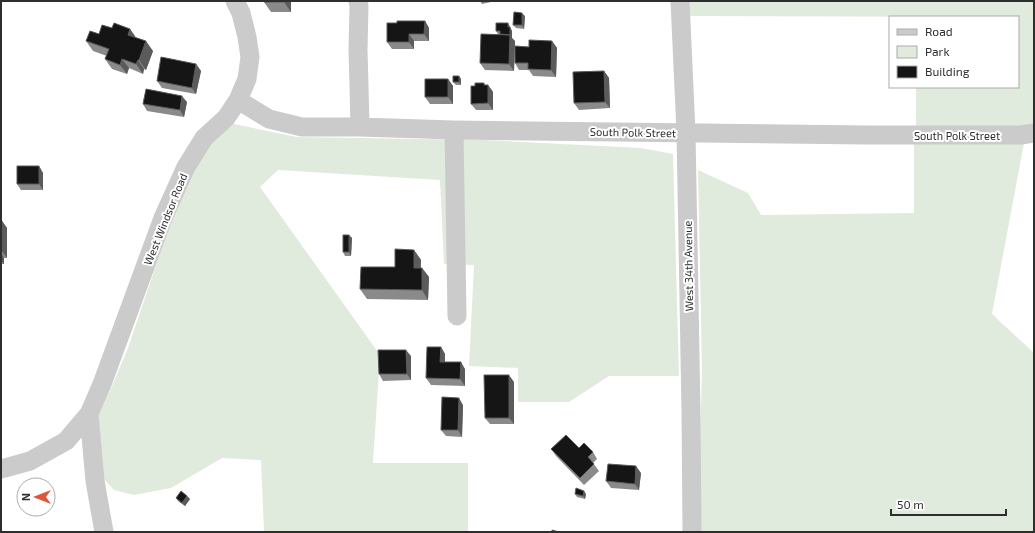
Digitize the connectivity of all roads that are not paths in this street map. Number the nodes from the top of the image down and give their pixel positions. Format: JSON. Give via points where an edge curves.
{"nodes":[{"id":1,"x":235,"y":1,"type":"edge"},
{"id":2,"x":358,"y":1,"type":"edge"},
{"id":3,"x":680,"y":1,"type":"edge"},
{"id":4,"x":238,"y":100,"type":"junction"},
{"id":5,"x":360,"y":127,"type":"junction"},
{"id":6,"x":454,"y":130,"type":"junction"},
{"id":7,"x":686,"y":132,"type":"junction"},
{"id":8,"x":1034,"y":133,"type":"edge"},
{"id":9,"x":457,"y":316,"type":"dead end"},
{"id":10,"x":89,"y":414,"type":"junction"},
{"id":11,"x":1,"y":469,"type":"edge"},
{"id":12,"x":104,"y":532,"type":"edge"},
{"id":13,"x":692,"y":532,"type":"edge"}],
"edges":[{"from":1,"to":4,"type":"street","name":"West Windsor Road","via":[[241,13],[250,56],[248,79]]},
{"from":2,"to":5,"type":"street"},
{"from":3,"to":7,"type":"street","name":"West 34th Avenue"},
{"from":4,"to":5,"type":"street","name":"South Polk Street","via":[[269,119],[302,127]]},
{"from":4,"to":10,"type":"street","name":"West Windsor Road","via":[[226,118],[204,138],[186,167],[163,218]]},
{"from":5,"to":6,"type":"street","name":"South Polk Street"},
{"from":6,"to":7,"type":"street","name":"South Polk Street"},
{"from":6,"to":9,"type":"street"},
{"from":7,"to":8,"type":"street","name":"South Polk Street","via":[[867,135]]},
{"from":7,"to":13,"type":"street","name":"West 34th Avenue"},
{"from":10,"to":11,"type":"street","name":"West Windsor Road","via":[[66,441],[30,461]]},
{"from":10,"to":12,"type":"street","via":[[95,481]]}]}
